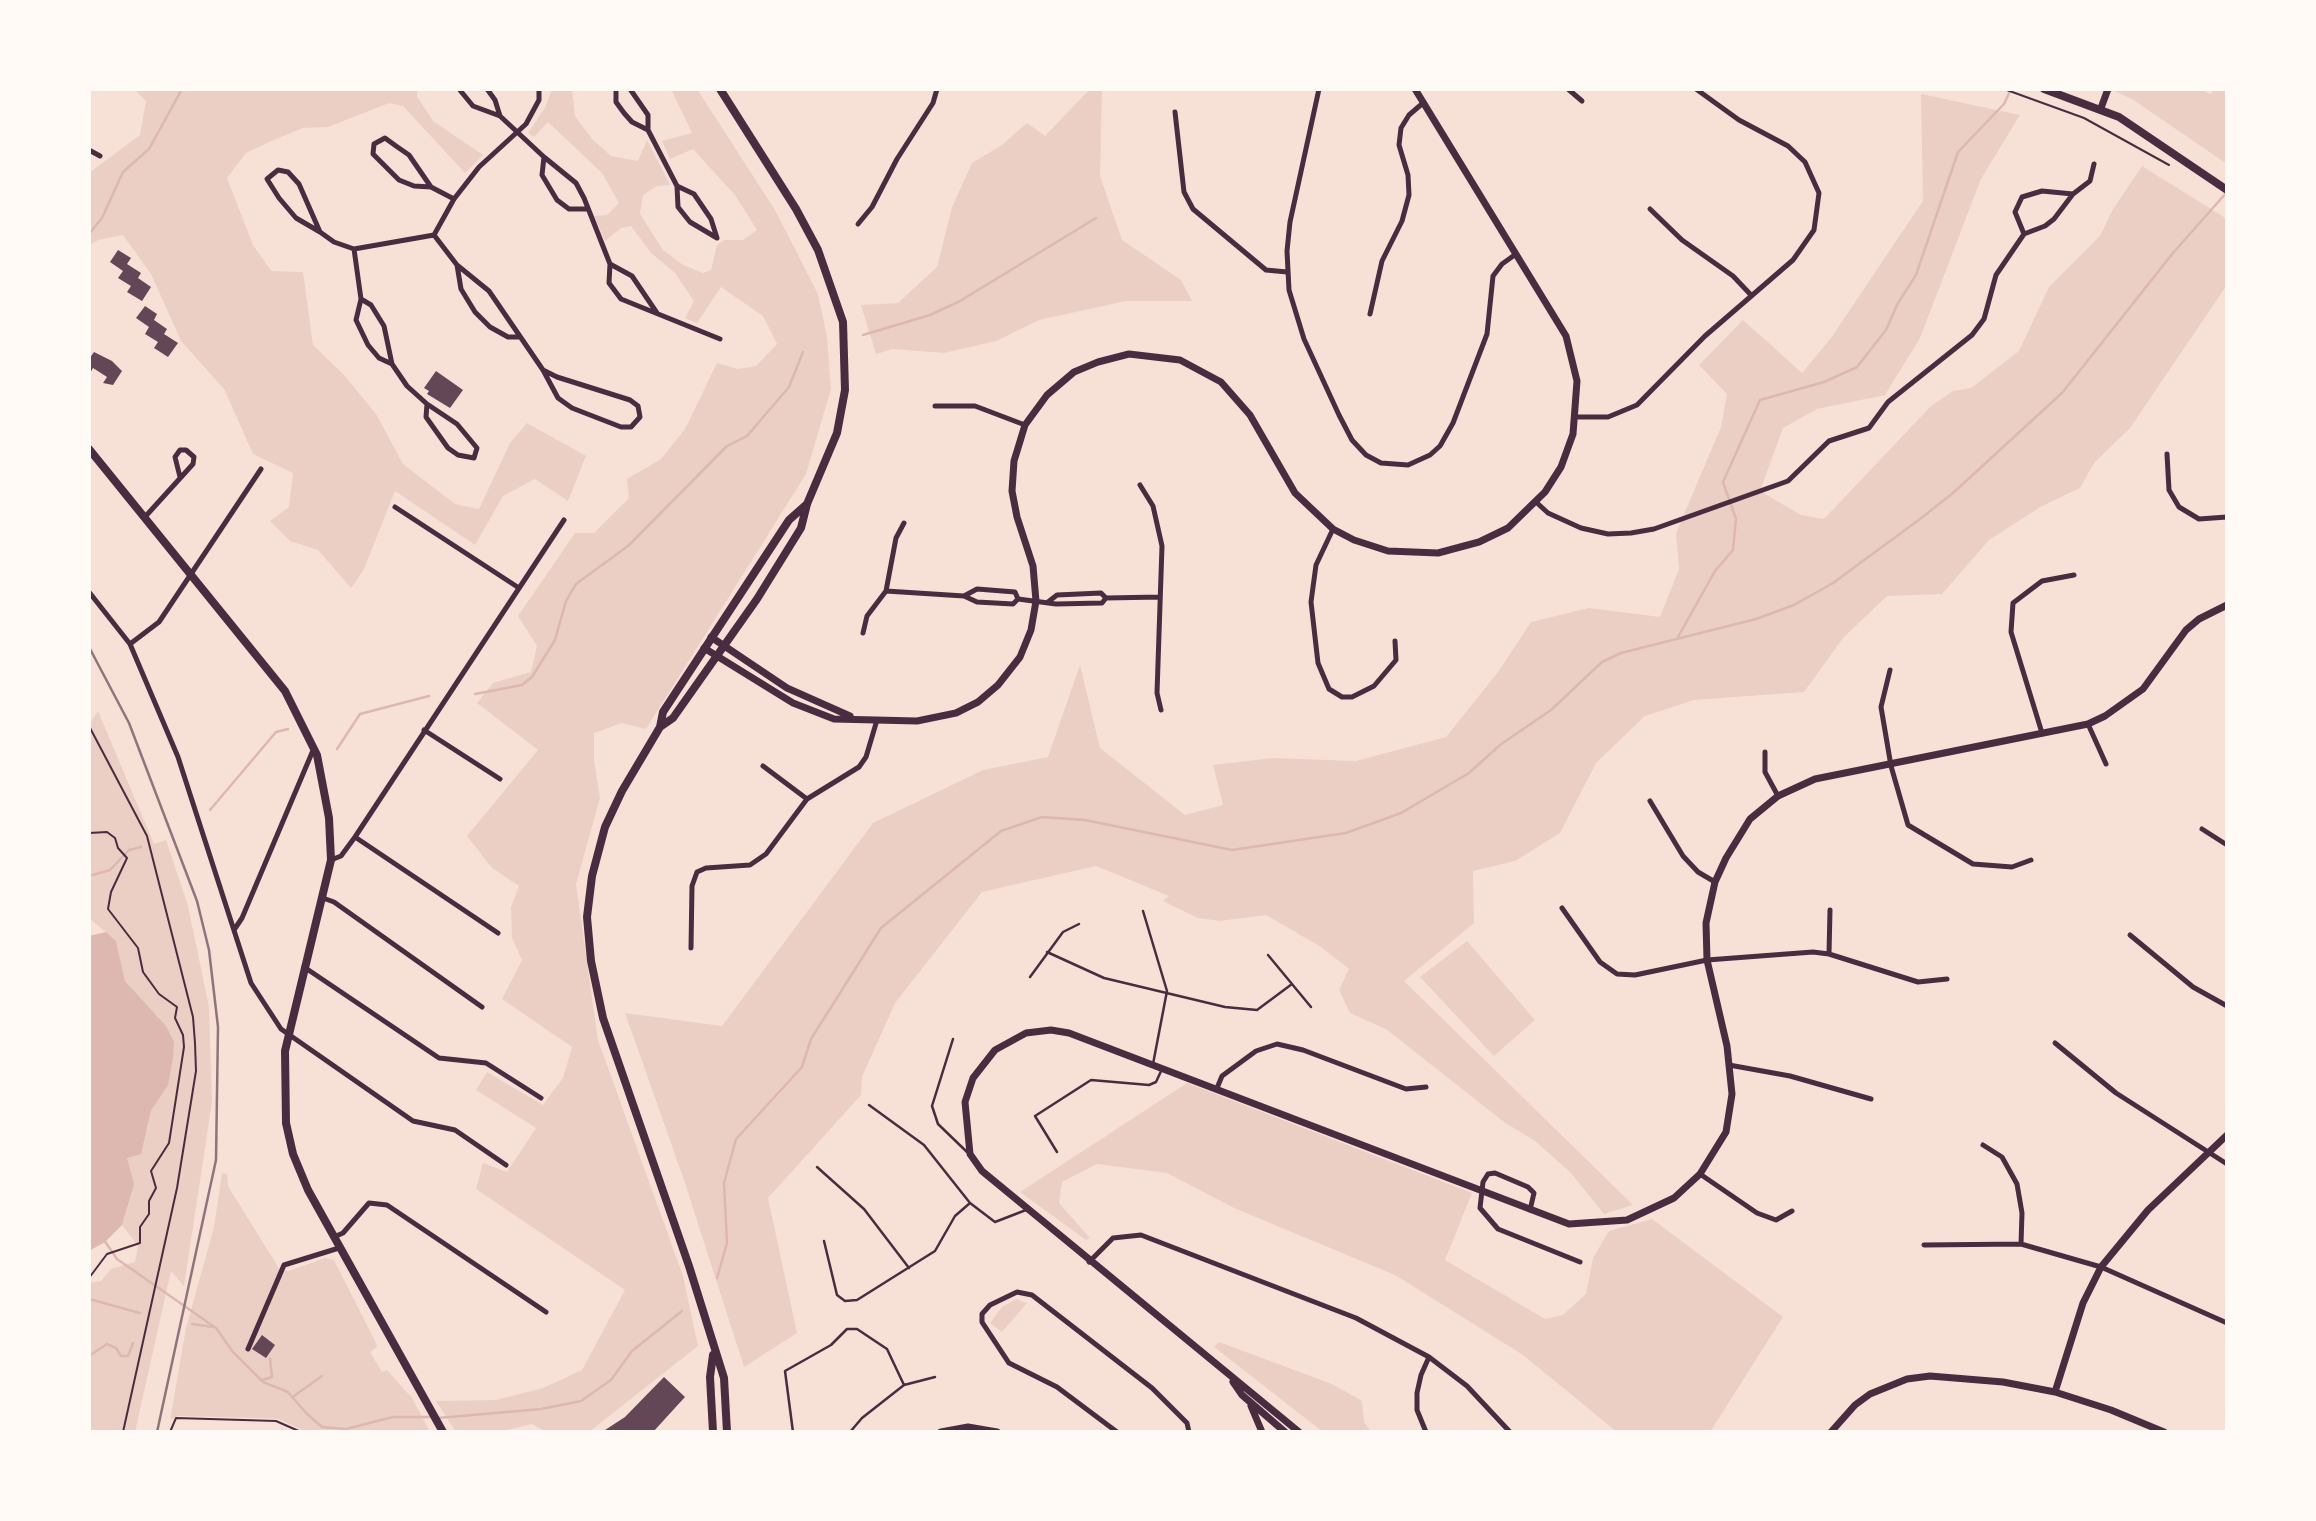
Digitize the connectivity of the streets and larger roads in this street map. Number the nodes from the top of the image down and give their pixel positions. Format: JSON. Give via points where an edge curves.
{"nodes":[{"id":1,"x":459,"y":89,"type":"edge"},
{"id":2,"x":487,"y":89,"type":"edge"},
{"id":3,"x":539,"y":89,"type":"edge"},
{"id":4,"x":617,"y":89,"type":"edge"},
{"id":5,"x":630,"y":89,"type":"edge"},
{"id":6,"x":720,"y":89,"type":"edge"},
{"id":7,"x":937,"y":89,"type":"edge"},
{"id":8,"x":1319,"y":89,"type":"edge"},
{"id":9,"x":1415,"y":89,"type":"edge"},
{"id":10,"x":1567,"y":89,"type":"edge"},
{"id":11,"x":1696,"y":89,"type":"edge"},
{"id":12,"x":2044,"y":89,"type":"edge"},
{"id":13,"x":2108,"y":89,"type":"edge"},
{"id":14,"x":1582,"y":101,"type":"dead end"},
{"id":15,"x":1423,"y":103,"type":"junction"},
{"id":16,"x":2101,"y":108,"type":"junction"},
{"id":17,"x":1175,"y":112,"type":"dead end"},
{"id":18,"x":500,"y":116,"type":"junction"},
{"id":19,"x":648,"y":130,"type":"junction"},
{"id":20,"x":516,"y":133,"type":"junction"},
{"id":21,"x":89,"y":150,"type":"edge"},
{"id":22,"x":100,"y":156,"type":"dead end"},
{"id":23,"x":544,"y":156,"type":"junction"},
{"id":24,"x":2094,"y":164,"type":"dead end"},
{"id":25,"x":431,"y":187,"type":"junction"},
{"id":26,"x":677,"y":187,"type":"junction"},
{"id":27,"x":2227,"y":190,"type":"edge"},
{"id":28,"x":2073,"y":194,"type":"junction"},
{"id":29,"x":454,"y":199,"type":"junction"},
{"id":30,"x":588,"y":209,"type":"junction"},
{"id":31,"x":1650,"y":209,"type":"dead end"},
{"id":32,"x":858,"y":224,"type":"dead end"},
{"id":33,"x":320,"y":232,"type":"junction"},
{"id":34,"x":434,"y":234,"type":"junction"},
{"id":35,"x":2024,"y":234,"type":"junction"},
{"id":36,"x":354,"y":248,"type":"junction"},
{"id":37,"x":1516,"y":254,"type":"junction"},
{"id":38,"x":610,"y":264,"type":"junction"},
{"id":39,"x":457,"y":265,"type":"junction"},
{"id":40,"x":1287,"y":272,"type":"junction"},
{"id":41,"x":1751,"y":295,"type":"junction"},
{"id":42,"x":360,"y":299,"type":"junction"},
{"id":43,"x":657,"y":313,"type":"junction"},
{"id":44,"x":1370,"y":314,"type":"dead end"},
{"id":45,"x":518,"y":337,"type":"junction"},
{"id":46,"x":720,"y":340,"type":"dead end"},
{"id":47,"x":392,"y":364,"type":"junction"},
{"id":48,"x":543,"y":370,"type":"junction"},
{"id":49,"x":427,"y":404,"type":"junction"},
{"id":50,"x":935,"y":406,"type":"dead end"},
{"id":51,"x":1576,"y":417,"type":"junction"},
{"id":52,"x":1025,"y":425,"type":"junction"},
{"id":53,"x":89,"y":449,"type":"edge"},
{"id":54,"x":2166,"y":454,"type":"dead end"},
{"id":55,"x":261,"y":469,"type":"dead end"},
{"id":56,"x":180,"y":477,"type":"junction"},
{"id":57,"x":1140,"y":485,"type":"dead end"},
{"id":58,"x":1536,"y":502,"type":"junction"},
{"id":59,"x":807,"y":504,"type":"junction"},
{"id":60,"x":395,"y":507,"type":"dead end"},
{"id":61,"x":2227,"y":517,"type":"edge"},
{"id":62,"x":144,"y":518,"type":"junction"},
{"id":63,"x":564,"y":520,"type":"dead end"},
{"id":64,"x":904,"y":523,"type":"dead end"},
{"id":65,"x":1333,"y":528,"type":"junction"},
{"id":66,"x":190,"y":575,"type":"junction"},
{"id":67,"x":2074,"y":575,"type":"dead end"},
{"id":68,"x":519,"y":588,"type":"junction"},
{"id":69,"x":886,"y":591,"type":"junction"},
{"id":70,"x":89,"y":592,"type":"edge"},
{"id":71,"x":964,"y":596,"type":"junction"},
{"id":72,"x":1160,"y":597,"type":"junction"},
{"id":73,"x":1018,"y":599,"type":"junction"},
{"id":74,"x":1037,"y":601,"type":"junction"},
{"id":75,"x":2227,"y":605,"type":"edge"},
{"id":76,"x":863,"y":633,"type":"dead end"},
{"id":77,"x":711,"y":637,"type":"junction"},
{"id":78,"x":1395,"y":642,"type":"dead end"},
{"id":79,"x":130,"y":644,"type":"junction"},
{"id":80,"x":724,"y":646,"type":"junction"},
{"id":81,"x":704,"y":648,"type":"junction"},
{"id":82,"x":717,"y":656,"type":"junction"},
{"id":83,"x":1890,"y":670,"type":"dead end"},
{"id":84,"x":1161,"y":710,"type":"dead end"},
{"id":85,"x":851,"y":717,"type":"junction"},
{"id":86,"x":877,"y":720,"type":"junction"},
{"id":87,"x":2088,"y":724,"type":"junction"},
{"id":88,"x":660,"y":727,"type":"junction"},
{"id":89,"x":424,"y":730,"type":"junction"},
{"id":90,"x":2042,"y":733,"type":"junction"},
{"id":91,"x":314,"y":748,"type":"junction"},
{"id":92,"x":1765,"y":752,"type":"dead end"},
{"id":93,"x":2106,"y":764,"type":"dead end"},
{"id":94,"x":763,"y":766,"type":"dead end"},
{"id":95,"x":1891,"y":766,"type":"junction"},
{"id":96,"x":500,"y":779,"type":"dead end"},
{"id":97,"x":1778,"y":796,"type":"junction"},
{"id":98,"x":807,"y":799,"type":"junction"},
{"id":99,"x":1650,"y":801,"type":"dead end"},
{"id":100,"x":2202,"y":828,"type":"dead end"},
{"id":101,"x":355,"y":837,"type":"junction"},
{"id":102,"x":2227,"y":845,"type":"edge"},
{"id":103,"x":2031,"y":859,"type":"dead end"},
{"id":104,"x":331,"y":860,"type":"junction"},
{"id":105,"x":701,"y":860,"type":"dead end"},
{"id":106,"x":706,"y":868,"type":"junction"},
{"id":107,"x":1715,"y":882,"type":"junction"},
{"id":108,"x":323,"y":898,"type":"junction"},
{"id":109,"x":1562,"y":908,"type":"dead end"},
{"id":110,"x":1830,"y":910,"type":"dead end"},
{"id":111,"x":234,"y":930,"type":"junction"},
{"id":112,"x":498,"y":933,"type":"dead end"},
{"id":113,"x":2130,"y":935,"type":"dead end"},
{"id":114,"x":691,"y":948,"type":"dead end"},
{"id":115,"x":1829,"y":954,"type":"junction"},
{"id":116,"x":1707,"y":960,"type":"junction"},
{"id":117,"x":304,"y":967,"type":"junction"},
{"id":118,"x":1947,"y":979,"type":"dead end"},
{"id":119,"x":2227,"y":1006,"type":"edge"},
{"id":120,"x":482,"y":1007,"type":"dead end"},
{"id":121,"x":288,"y":1033,"type":"junction"},
{"id":122,"x":2055,"y":1042,"type":"dead end"},
{"id":123,"x":1729,"y":1065,"type":"junction"},
{"id":124,"x":1426,"y":1087,"type":"dead end"},
{"id":125,"x":1217,"y":1088,"type":"junction"},
{"id":126,"x":541,"y":1098,"type":"dead end"},
{"id":127,"x":1871,"y":1099,"type":"dead end"},
{"id":128,"x":2227,"y":1135,"type":"edge"},
{"id":129,"x":1983,"y":1145,"type":"dead end"},
{"id":130,"x":2210,"y":1154,"type":"junction"},
{"id":131,"x":2227,"y":1164,"type":"edge"},
{"id":132,"x":506,"y":1165,"type":"dead end"},
{"id":133,"x":1700,"y":1174,"type":"junction"},
{"id":134,"x":1482,"y":1191,"type":"junction"},
{"id":135,"x":1530,"y":1210,"type":"junction"},
{"id":136,"x":1792,"y":1211,"type":"dead end"},
{"id":137,"x":334,"y":1237,"type":"junction"},
{"id":138,"x":2021,"y":1244,"type":"junction"},
{"id":139,"x":1924,"y":1245,"type":"dead end"},
{"id":140,"x":339,"y":1248,"type":"junction"},
{"id":141,"x":1089,"y":1262,"type":"junction"},
{"id":142,"x":1580,"y":1262,"type":"dead end"},
{"id":143,"x":2101,"y":1267,"type":"junction"},
{"id":144,"x":546,"y":1312,"type":"dead end"},
{"id":145,"x":2227,"y":1323,"type":"edge"},
{"id":146,"x":248,"y":1349,"type":"dead end"},
{"id":147,"x":714,"y":1352,"type":"junction"},
{"id":148,"x":1429,"y":1357,"type":"junction"},
{"id":149,"x":1230,"y":1379,"type":"junction"},
{"id":150,"x":2055,"y":1392,"type":"junction"},
{"id":151,"x":1242,"y":1395,"type":"junction"},
{"id":152,"x":442,"y":1431,"type":"edge"},
{"id":153,"x":1113,"y":1431,"type":"edge"},
{"id":154,"x":713,"y":1432,"type":"edge"},
{"id":155,"x":727,"y":1432,"type":"edge"},
{"id":156,"x":941,"y":1432,"type":"edge"},
{"id":157,"x":998,"y":1432,"type":"edge"},
{"id":158,"x":1189,"y":1432,"type":"edge"},
{"id":159,"x":1262,"y":1432,"type":"edge"},
{"id":160,"x":1284,"y":1432,"type":"edge"},
{"id":161,"x":1299,"y":1432,"type":"edge"},
{"id":162,"x":1426,"y":1432,"type":"edge"},
{"id":163,"x":1510,"y":1432,"type":"edge"},
{"id":164,"x":1831,"y":1432,"type":"edge"},
{"id":165,"x":2164,"y":1432,"type":"edge"}],
"edges":[{"from":1,"to":18,"type":"street","via":[[473,106]]},
{"from":2,"to":18,"type":"street"},
{"from":3,"to":20,"type":"street","via":[[539,100]]},
{"from":4,"to":19,"type":"street","via":[[616,102],[624,113]]},
{"from":5,"to":19,"type":"street","via":[[648,115]]},
{"from":6,"to":59,"type":"main road","via":[[809,232],[843,322],[846,369],[837,433]]},
{"from":7,"to":32,"type":"street","via":[[933,103]]},
{"from":8,"to":40,"type":"street","via":[[1290,222]]},
{"from":9,"to":15,"type":"street"},
{"from":10,"to":14,"type":"street"},
{"from":11,"to":41,"type":"street","via":[[1731,115],[1788,146],[1815,179],[1818,220],[1809,241]]},
{"from":12,"to":16,"type":"main road"},
{"from":13,"to":16,"type":"street"},
{"from":15,"to":37,"type":"street"},
{"from":15,"to":44,"type":"street","via":[[1401,128],[1399,145],[1409,195],[1382,261]]},
{"from":16,"to":27,"type":"main road"},
{"from":17,"to":40,"type":"street","via":[[1184,192],[1193,209],[1266,271]]},
{"from":18,"to":20,"type":"street"},
{"from":19,"to":26,"type":"street"},
{"from":20,"to":23,"type":"street"},
{"from":20,"to":29,"type":"street","via":[[479,167]]},
{"from":21,"to":22,"type":"street"},
{"from":23,"to":30,"type":"street","via":[[576,183]]},
{"from":23,"to":30,"type":"street","via":[[542,175],[557,200],[569,209]]},
{"from":24,"to":28,"type":"street","via":[[2090,181]]},
{"from":25,"to":25,"type":"street","via":[[410,155],[385,138],[374,144],[373,154],[399,180]]},
{"from":25,"to":29,"type":"street"},
{"from":26,"to":26,"type":"street","via":[[678,207],[690,222],[717,238],[694,194]]},
{"from":28,"to":35,"type":"street","via":[[2045,226]]},
{"from":28,"to":35,"type":"street","via":[[2042,191],[2022,197],[2015,212]]},
{"from":29,"to":34,"type":"street"},
{"from":30,"to":38,"type":"street"},
{"from":31,"to":41,"type":"street"},
{"from":33,"to":33,"type":"street","via":[[299,184],[288,172],[278,170],[267,179],[296,218]]},
{"from":33,"to":36,"type":"street"},
{"from":34,"to":36,"type":"street"},
{"from":34,"to":39,"type":"street"},
{"from":35,"to":58,"type":"street","via":[[1997,275],[1984,319],[1972,335],[1888,402],[1864,432],[1829,441],[1788,481],[1643,532],[1608,534],[1565,522]]},
{"from":36,"to":42,"type":"street"},
{"from":37,"to":40,"type":"street","via":[[1493,276],[1487,334],[1449,432],[1435,452],[1408,465],[1374,460],[1352,440],[1304,339]]},
{"from":37,"to":51,"type":"street","via":[[1566,336],[1577,381]]},
{"from":38,"to":43,"type":"street","via":[[632,276]]},
{"from":38,"to":43,"type":"street","via":[[608,283],[621,299]]},
{"from":39,"to":45,"type":"street","via":[[489,291]]},
{"from":39,"to":45,"type":"street","via":[[461,289],[475,312],[490,327]]},
{"from":41,"to":51,"type":"street","via":[[1637,405],[1608,417]]},
{"from":42,"to":47,"type":"street","via":[[371,304],[384,326]]},
{"from":42,"to":47,"type":"street","via":[[356,320],[368,345]]},
{"from":43,"to":46,"type":"street"},
{"from":45,"to":48,"type":"street"},
{"from":47,"to":49,"type":"street"},
{"from":48,"to":48,"type":"street","via":[[558,398],[572,408],[621,427],[631,426],[640,417],[638,406],[630,400]]},
{"from":49,"to":49,"type":"street","via":[[426,417],[437,436],[458,455],[474,458],[477,448],[457,424]]},
{"from":50,"to":52,"type":"street","via":[[975,406]]},
{"from":51,"to":58,"type":"street","via":[[1565,457]]},
{"from":52,"to":65,"type":"street","via":[[1055,387],[1087,366],[1142,354],[1180,360],[1204,370],[1238,399],[1295,493]]},
{"from":52,"to":74,"type":"street","via":[[1014,461],[1012,491],[1034,566]]},
{"from":53,"to":62,"type":"main road"},
{"from":54,"to":61,"type":"street","via":[[2169,490],[2179,507],[2199,519]]},
{"from":55,"to":66,"type":"street"},
{"from":56,"to":56,"type":"street","via":[[194,460],[186,450],[177,452],[174,460]]},
{"from":56,"to":62,"type":"street"},
{"from":57,"to":72,"type":"street","via":[[1153,506],[1162,546]]},
{"from":58,"to":65,"type":"street","via":[[1495,535],[1438,553],[1388,551]]},
{"from":59,"to":77,"type":"main road","via":[[789,520]]},
{"from":59,"to":80,"type":"main road","via":[[801,528]]},
{"from":60,"to":68,"type":"street"},
{"from":62,"to":66,"type":"main road"},
{"from":63,"to":68,"type":"street"},
{"from":64,"to":69,"type":"street","via":[[896,538]]},
{"from":65,"to":78,"type":"street","via":[[1316,565],[1311,602],[1318,663],[1329,689],[1352,697],[1374,686],[1396,660]]},
{"from":66,"to":79,"type":"street","via":[[159,622]]},
{"from":66,"to":91,"type":"main road","via":[[285,691]]},
{"from":67,"to":90,"type":"street","via":[[2042,581],[2013,603],[2011,632]]},
{"from":68,"to":89,"type":"street"},
{"from":69,"to":71,"type":"street"},
{"from":69,"to":76,"type":"street","via":[[867,616]]},
{"from":70,"to":79,"type":"street"},
{"from":71,"to":73,"type":"street","via":[[977,602],[1013,604]]},
{"from":71,"to":73,"type":"street","via":[[976,589],[1015,592]]},
{"from":72,"to":74,"type":"street","via":[[1106,598],[1102,603]]},
{"from":72,"to":84,"type":"street","via":[[1157,693]]},
{"from":73,"to":74,"type":"street"},
{"from":74,"to":86,"type":"street","via":[[1020,657],[987,695],[966,709],[933,719]]},
{"from":75,"to":87,"type":"street","via":[[2186,630],[2143,689]]},
{"from":77,"to":80,"type":"street"},
{"from":77,"to":81,"type":"main road"},
{"from":79,"to":111,"type":"street","via":[[178,757]]},
{"from":80,"to":82,"type":"main road"},
{"from":80,"to":85,"type":"street","via":[[787,688]]},
{"from":81,"to":82,"type":"street"},
{"from":81,"to":88,"type":"main road","via":[[663,712]]},
{"from":82,"to":85,"type":"street","via":[[793,703],[834,719]]},
{"from":82,"to":88,"type":"main road","via":[[674,718]]},
{"from":83,"to":95,"type":"street","via":[[1881,707]]},
{"from":85,"to":86,"type":"street"},
{"from":86,"to":98,"type":"street","via":[[859,767]]},
{"from":87,"to":90,"type":"street"},
{"from":87,"to":93,"type":"street"},
{"from":88,"to":147,"type":"main road","via":[[605,827],[587,917],[603,1018]]},
{"from":89,"to":96,"type":"street"},
{"from":89,"to":101,"type":"street"},
{"from":90,"to":95,"type":"street"},
{"from":91,"to":104,"type":"main road","via":[[324,785]]},
{"from":91,"to":111,"type":"street"},
{"from":92,"to":97,"type":"street","via":[[1765,772]]},
{"from":94,"to":98,"type":"street"},
{"from":95,"to":97,"type":"street","via":[[1815,779]]},
{"from":95,"to":103,"type":"street","via":[[1908,825],[1973,864],[2012,867]]},
{"from":97,"to":107,"type":"street","via":[[1750,820]]},
{"from":98,"to":106,"type":"street","via":[[759,860],[734,869]]},
{"from":99,"to":107,"type":"street","via":[[1683,856]]},
{"from":100,"to":102,"type":"street"},
{"from":101,"to":104,"type":"street","via":[[341,856]]},
{"from":101,"to":112,"type":"street"},
{"from":104,"to":108,"type":"main road"},
{"from":105,"to":106,"type":"street"},
{"from":106,"to":114,"type":"street","via":[[694,878]]},
{"from":107,"to":116,"type":"street","via":[[1706,923]]},
{"from":108,"to":117,"type":"main road"},
{"from":108,"to":120,"type":"street"},
{"from":109,"to":116,"type":"street","via":[[1600,962],[1617,974],[1635,975]]},
{"from":110,"to":115,"type":"street"},
{"from":111,"to":121,"type":"street","via":[[251,983]]},
{"from":113,"to":119,"type":"street","via":[[2193,987]]},
{"from":115,"to":116,"type":"street"},
{"from":115,"to":118,"type":"street","via":[[1918,982]]},
{"from":116,"to":123,"type":"street"},
{"from":117,"to":121,"type":"main road"},
{"from":117,"to":126,"type":"street","via":[[439,1058],[486,1063]]},
{"from":121,"to":132,"type":"street","via":[[413,1121],[455,1130]]},
{"from":121,"to":137,"type":"main road","via":[[284,1090],[293,1154]]},
{"from":122,"to":130,"type":"street","via":[[2116,1093]]},
{"from":123,"to":127,"type":"street","via":[[1790,1076]]},
{"from":123,"to":133,"type":"street","via":[[1732,1094],[1726,1132]]},
{"from":124,"to":125,"type":"street","via":[[1406,1089],[1277,1044],[1256,1051],[1222,1076]]},
{"from":125,"to":134,"type":"street"},
{"from":125,"to":141,"type":"street","via":[[1069,1033],[1037,1031],[1014,1038],[988,1057],[968,1089],[964,1118],[970,1154],[982,1171]]},
{"from":128,"to":130,"type":"street"},
{"from":129,"to":138,"type":"street","via":[[2002,1157],[2017,1184]]},
{"from":130,"to":131,"type":"street"},
{"from":130,"to":143,"type":"street","via":[[2148,1210]]},
{"from":133,"to":135,"type":"street","via":[[1674,1198],[1627,1220],[1569,1224]]},
{"from":133,"to":136,"type":"street","via":[[1757,1213],[1776,1220]]},
{"from":134,"to":135,"type":"street"},
{"from":134,"to":135,"type":"street","via":[[1488,1174],[1495,1173],[1534,1193]]},
{"from":134,"to":142,"type":"street","via":[[1480,1208],[1498,1229]]},
{"from":137,"to":140,"type":"main road"},
{"from":137,"to":144,"type":"street","via":[[369,1203],[387,1205]]},
{"from":138,"to":139,"type":"street"},
{"from":138,"to":143,"type":"street"},
{"from":140,"to":146,"type":"street","via":[[284,1265]]},
{"from":140,"to":152,"type":"main road"},
{"from":141,"to":148,"type":"street","via":[[1117,1236],[1133,1234],[1158,1240],[1366,1322]]},
{"from":141,"to":149,"type":"street"},
{"from":143,"to":145,"type":"street"},
{"from":143,"to":150,"type":"street","via":[[2082,1303]]},
{"from":147,"to":154,"type":"main road","via":[[710,1377]]},
{"from":147,"to":155,"type":"main road","via":[[724,1378]]},
{"from":148,"to":162,"type":"street","via":[[1417,1393],[1417,1410]]},
{"from":148,"to":163,"type":"street","via":[[1466,1386]]},
{"from":149,"to":151,"type":"street"},
{"from":149,"to":161,"type":"street"},
{"from":150,"to":164,"type":"street","via":[[1967,1378],[1907,1379],[1854,1405]]},
{"from":150,"to":165,"type":"street"},
{"from":151,"to":159,"type":"street","via":[[1254,1409]]},
{"from":151,"to":160,"type":"street"},
{"from":153,"to":158,"type":"street","via":[[1057,1387],[1009,1363],[982,1322],[990,1304],[1017,1292],[1032,1296],[1152,1388],[1187,1423]]},
{"from":156,"to":157,"type":"street","via":[[968,1427]]}]}
